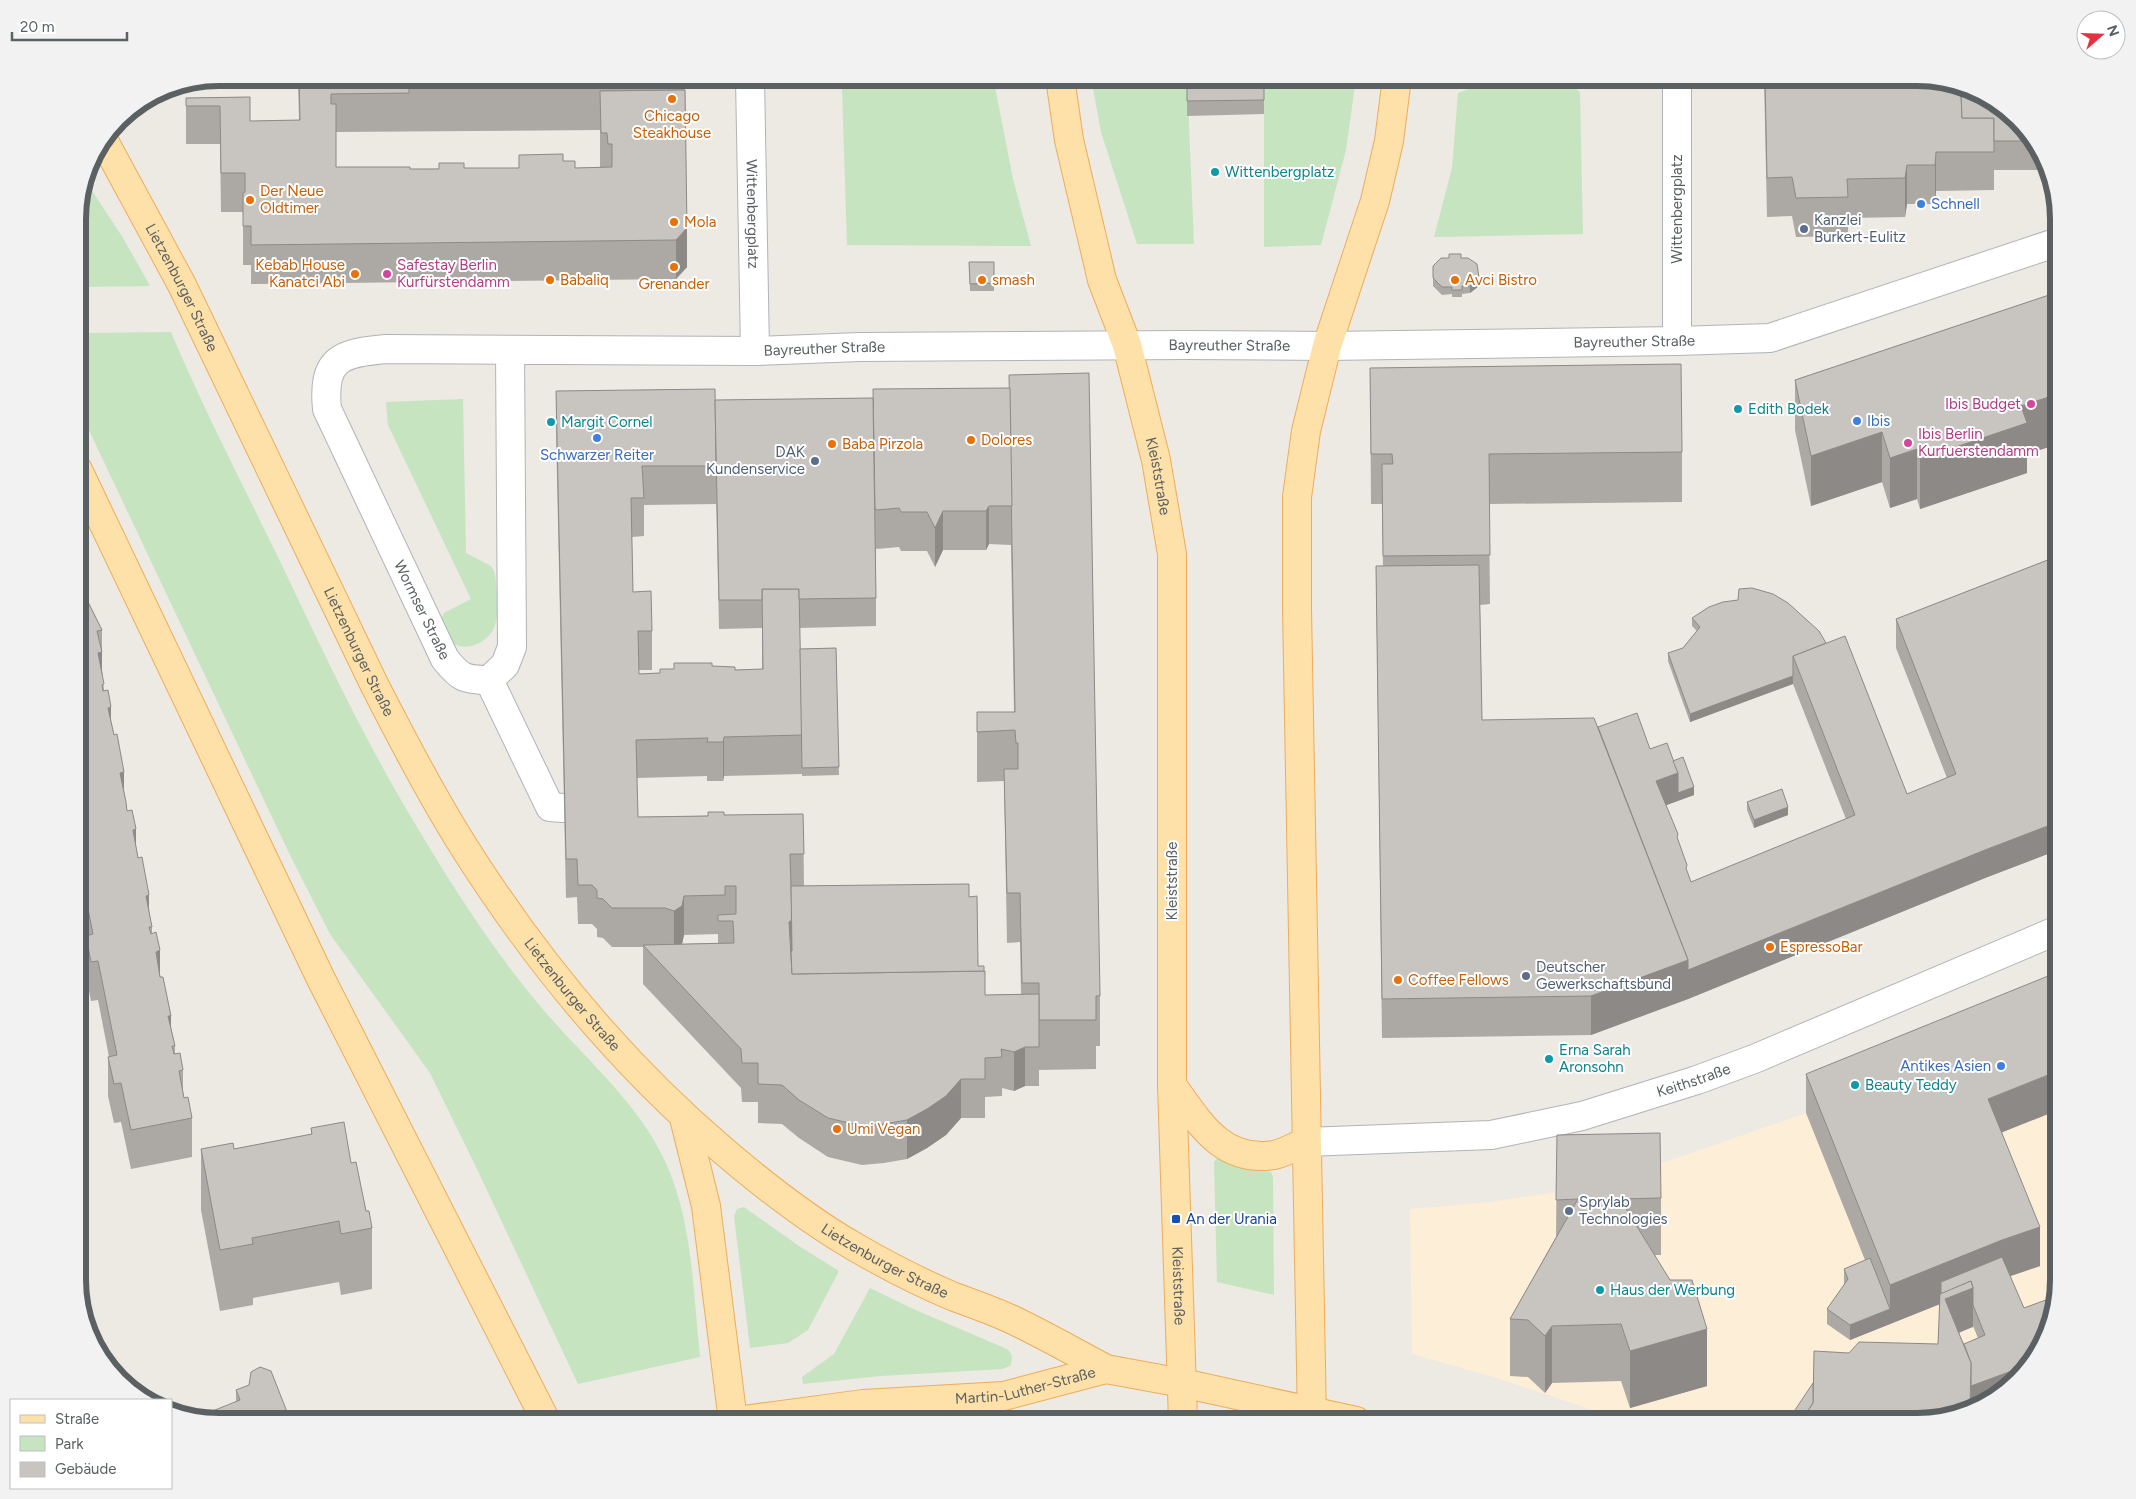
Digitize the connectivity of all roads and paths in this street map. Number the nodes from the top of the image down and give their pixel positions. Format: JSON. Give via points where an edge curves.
{"nodes":[{"id":1,"x":1396,"y":86,"type":"edge"},
{"id":2,"x":1677,"y":86,"type":"edge"},
{"id":3,"x":750,"y":87,"type":"edge"},
{"id":4,"x":1061,"y":87,"type":"edge"},
{"id":5,"x":108,"y":148,"type":"edge"},
{"id":6,"x":2050,"y":245,"type":"edge"},
{"id":7,"x":1677,"y":341,"type":"junction"},
{"id":8,"x":1127,"y":345,"type":"junction"},
{"id":9,"x":1327,"y":346,"type":"junction"},
{"id":10,"x":386,"y":349,"type":"joint"},
{"id":11,"x":510,"y":350,"type":"junction"},
{"id":12,"x":755,"y":351,"type":"junction"},
{"id":13,"x":87,"y":489,"type":"edge"},
{"id":14,"x":489,"y":680,"type":"junction"},
{"id":15,"x":563,"y":808,"type":"edge"},
{"id":16,"x":2050,"y":933,"type":"edge"},
{"id":17,"x":1172,"y":1085,"type":"junction"},
{"id":18,"x":684,"y":1118,"type":"junction"},
{"id":19,"x":1306,"y":1142,"type":"junction"},
{"id":20,"x":1106,"y":1369,"type":"junction"},
{"id":21,"x":1182,"y":1383,"type":"junction"},
{"id":22,"x":541,"y":1413,"type":"edge"},
{"id":23,"x":733,"y":1413,"type":"edge"},
{"id":24,"x":798,"y":1413,"type":"edge"},
{"id":25,"x":1183,"y":1413,"type":"edge"},
{"id":26,"x":1300,"y":1413,"type":"edge"},
{"id":27,"x":1312,"y":1413,"type":"edge"}],
"edges":[{"from":1,"to":9,"type":"main road","via":[[1389,141],[1375,201]]},
{"from":2,"to":7,"type":"street","name":"Wittenbergplatz"},
{"from":3,"to":12,"type":"street","name":"Wittenbergplatz"},
{"from":4,"to":8,"type":"main road","via":[[1069,140],[1102,280]]},
{"from":5,"to":18,"type":"main road","name":"Lietzenburger Straße","via":[[182,285],[378,692],[464,847],[530,943],[585,1013]]},
{"from":6,"to":7,"type":"street","name":"Bayreuther Straße","via":[[1770,338]]},
{"from":7,"to":9,"type":"street","name":"Bayreuther Straße"},
{"from":8,"to":9,"type":"street","name":"Bayreuther Straße"},
{"from":8,"to":12,"type":"street","name":"Bayreuther Straße"},
{"from":8,"to":17,"type":"main road","name":"Kleiststraße","via":[[1156,460],[1172,554]]},
{"from":9,"to":19,"type":"main road","via":[[1306,431],[1297,497]]},
{"from":10,"to":11,"type":"street","name":"Bayreuther Straße"},
{"from":10,"to":14,"type":"street","name":"Wormser Straße","via":[[342,357],[333,366],[325,387],[327,409],[445,659],[455,673],[468,680]]},
{"from":11,"to":12,"type":"street","name":"Bayreuther Straße"},
{"from":11,"to":14,"type":"street","via":[[512,648],[505,665]]},
{"from":13,"to":22,"type":"main road","via":[[317,970]]},
{"from":14,"to":15,"type":"street","via":[[550,807]]},
{"from":16,"to":19,"type":"street","name":"Keithstraße","via":[[1754,1059],[1582,1116],[1491,1135]]},
{"from":17,"to":19,"type":"main road","via":[[1212,1138],[1224,1146],[1264,1156]]},
{"from":17,"to":21,"type":"main road","name":"Kleiststraße"},
{"from":18,"to":20,"type":"main road","name":"Lietzenburger Straße","via":[[764,1186],[854,1246],[951,1295],[1013,1320]]},
{"from":18,"to":23,"type":"main road","name":"Lietzenburger Straße","via":[[706,1206]]},
{"from":19,"to":27,"type":"main road"},
{"from":20,"to":21,"type":"main road","name":"Martin-Luther-Straße"},
{"from":20,"to":24,"type":"main road","name":"Martin-Luther-Straße","via":[[1004,1396],[863,1404]]},
{"from":21,"to":25,"type":"main road","name":"Kleiststraße"},
{"from":21,"to":26,"type":"main road","name":"Martin-Luther-Straße"}]}
